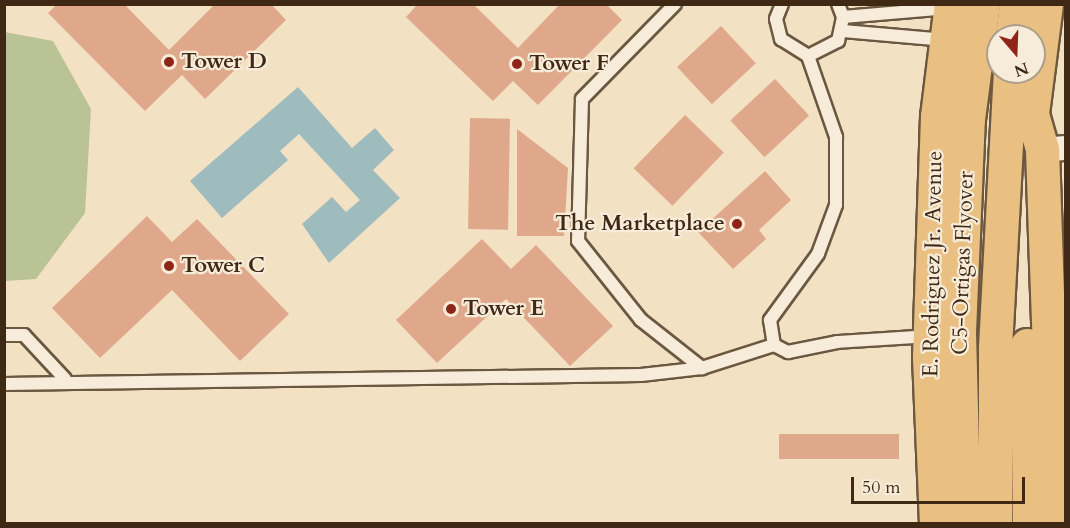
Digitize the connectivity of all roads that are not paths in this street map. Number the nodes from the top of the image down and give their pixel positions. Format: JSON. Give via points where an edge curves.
{"nodes":[{"id":1,"x":675,"y":4,"type":"edge"},
{"id":2,"x":838,"y":4,"type":"edge"},
{"id":3,"x":983,"y":4,"type":"edge"},
{"id":4,"x":1016,"y":4,"type":"edge"},
{"id":5,"x":1046,"y":4,"type":"edge"},
{"id":6,"x":779,"y":5,"type":"edge"},
{"id":7,"x":951,"y":6,"type":"edge"},
{"id":8,"x":843,"y":17,"type":"junction"},
{"id":9,"x":1014,"y":24,"type":"edge"},
{"id":10,"x":843,"y":31,"type":"junction"},
{"id":11,"x":947,"y":41,"type":"junction"},
{"id":12,"x":808,"y":56,"type":"junction"},
{"id":13,"x":1009,"y":84,"type":"edge"},
{"id":14,"x":1032,"y":114,"type":"junction"},
{"id":15,"x":1054,"y":149,"type":"edge"},
{"id":16,"x":4,"y":335,"type":"edge"},
{"id":17,"x":930,"y":336,"type":"junction"},
{"id":18,"x":774,"y":345,"type":"junction"},
{"id":19,"x":702,"y":368,"type":"junction"},
{"id":20,"x":65,"y":379,"type":"junction"},
{"id":21,"x":4,"y":384,"type":"edge"},
{"id":22,"x":936,"y":524,"type":"edge"},
{"id":23,"x":964,"y":524,"type":"edge"},
{"id":24,"x":995,"y":524,"type":"edge"},
{"id":25,"x":1029,"y":524,"type":"edge"},
{"id":26,"x":1055,"y":524,"type":"edge"}],
"edges":[{"from":1,"to":19,"type":"lane","via":[[582,99],[578,241],[641,320]]},
{"from":2,"to":8,"type":"lane"},
{"from":3,"to":23,"type":"main road","name":"C5-Ortigas Flyover","via":[[968,119],[959,331]]},
{"from":4,"to":9,"type":"main road"},
{"from":5,"to":14,"type":"main road"},
{"from":6,"to":12,"type":"lane","via":[[776,19],[781,39]]},
{"from":7,"to":8,"type":"lane"},
{"from":7,"to":11,"type":"main road","name":"E. Rodriguez Jr. Avenue"},
{"from":8,"to":10,"type":"lane"},
{"from":10,"to":11,"type":"lane"},
{"from":10,"to":12,"type":"lane","via":[[830,50]]},
{"from":11,"to":17,"type":"main road","name":"E. Rodriguez Jr. Avenue","via":[[937,116]]},
{"from":12,"to":18,"type":"lane","via":[[836,136],[836,205],[818,254],[770,320]]},
{"from":13,"to":24,"type":"main road","name":"C5-Ortigas Flyover","via":[[995,347]]},
{"from":14,"to":15,"type":"main road"},
{"from":14,"to":25,"type":"main road","via":[[1024,154]]},
{"from":15,"to":26,"type":"main road"},
{"from":16,"to":20,"type":"lane","via":[[24,335]]},
{"from":17,"to":18,"type":"lane","via":[[837,342],[788,352]]},
{"from":17,"to":22,"type":"main road","name":"E. Rodriguez Jr. Avenue"},
{"from":18,"to":19,"type":"lane"},
{"from":19,"to":20,"type":"lane","via":[[641,375]]},
{"from":20,"to":21,"type":"lane"}]}
